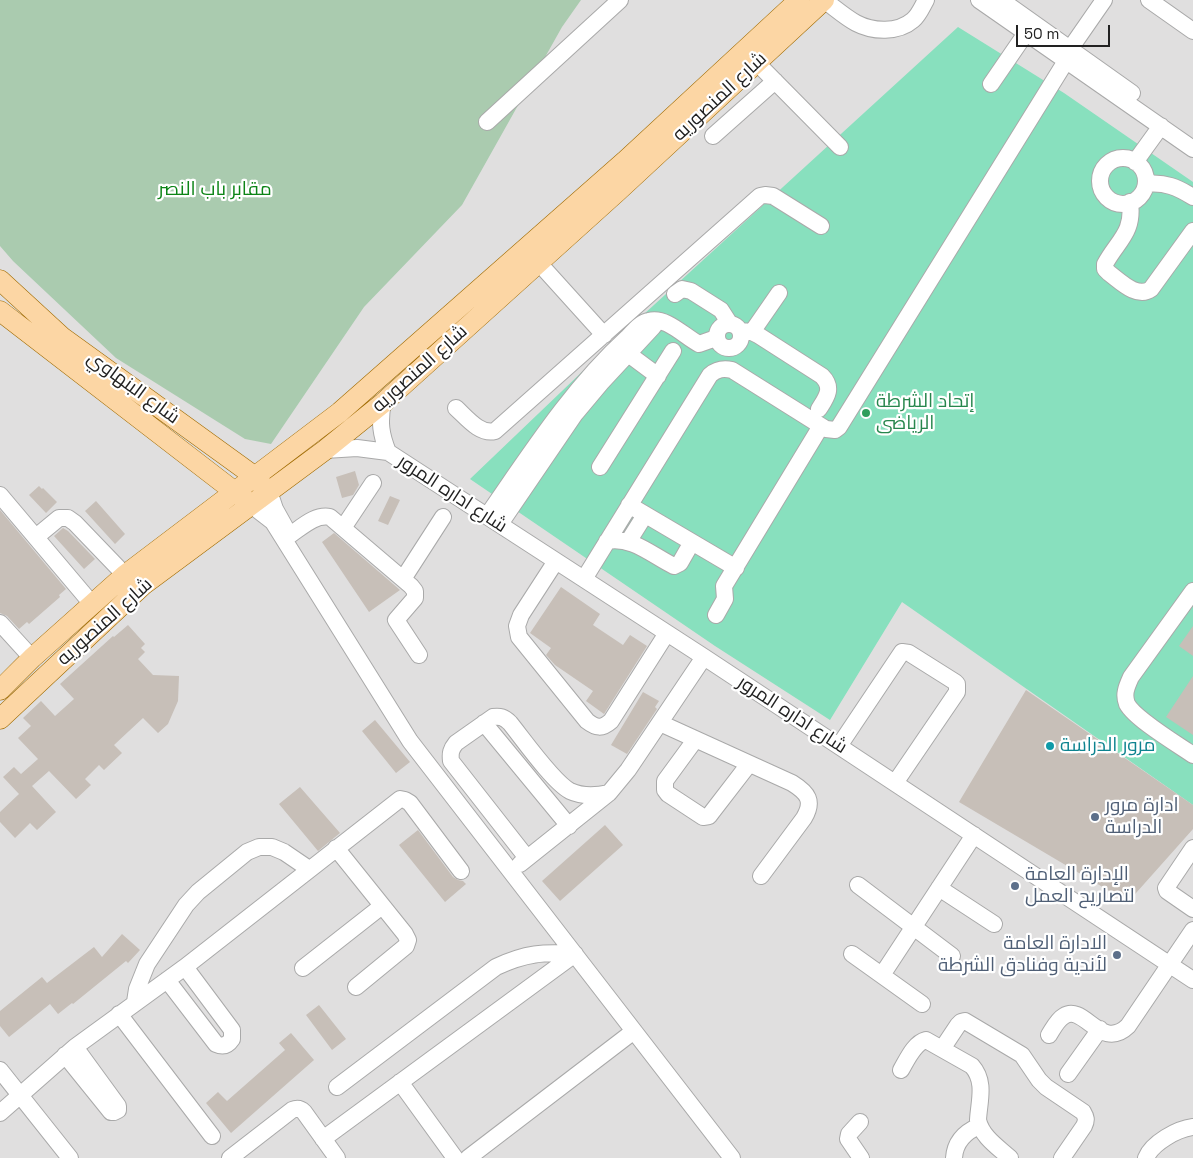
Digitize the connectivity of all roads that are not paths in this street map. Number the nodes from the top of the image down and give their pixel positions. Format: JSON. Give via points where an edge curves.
{"nodes":[{"id":1,"x":620,"y":0,"type":"edge"},
{"id":2,"x":799,"y":0,"type":"edge"},
{"id":3,"x":824,"y":0,"type":"edge"},
{"id":4,"x":926,"y":0,"type":"edge"},
{"id":5,"x":979,"y":0,"type":"edge"},
{"id":6,"x":1002,"y":0,"type":"edge"},
{"id":7,"x":1104,"y":0,"type":"edge"},
{"id":8,"x":1149,"y":0,"type":"edge"},
{"id":9,"x":1193,"y":31,"type":"edge"},
{"id":10,"x":1026,"y":33,"type":"junction"},
{"id":11,"x":1068,"y":55,"type":"junction"},
{"id":12,"x":751,"y":56,"type":"junction"},
{"id":13,"x":775,"y":82,"type":"junction"},
{"id":14,"x":991,"y":84,"type":"dead end"},
{"id":15,"x":487,"y":122,"type":"dead end"},
{"id":16,"x":1161,"y":126,"type":"junction"},
{"id":17,"x":713,"y":136,"type":"dead end"},
{"id":18,"x":1193,"y":136,"type":"edge"},
{"id":19,"x":840,"y":146,"type":"dead end"},
{"id":20,"x":1193,"y":149,"type":"edge"},
{"id":21,"x":1135,"y":162,"type":"junction"},
{"id":22,"x":1146,"y":184,"type":"junction"},
{"id":23,"x":1193,"y":197,"type":"edge"},
{"id":24,"x":1130,"y":202,"type":"junction"},
{"id":25,"x":821,"y":226,"type":"dead end"},
{"id":26,"x":1193,"y":231,"type":"edge"},
{"id":27,"x":532,"y":255,"type":"junction"},
{"id":28,"x":0,"y":280,"type":"edge"},
{"id":29,"x":779,"y":293,"type":"dead end"},
{"id":30,"x":675,"y":294,"type":"dead end"},
{"id":31,"x":0,"y":311,"type":"edge"},
{"id":32,"x":740,"y":329,"type":"junction"},
{"id":33,"x":604,"y":335,"type":"junction"},
{"id":34,"x":623,"y":350,"type":"junction"},
{"id":35,"x":673,"y":351,"type":"dead end"},
{"id":36,"x":658,"y":376,"type":"junction"},
{"id":37,"x":383,"y":404,"type":"junction"},
{"id":38,"x":456,"y":408,"type":"dead end"},
{"id":39,"x":819,"y":409,"type":"dead end"},
{"id":40,"x":340,"y":412,"type":"junction"},
{"id":41,"x":821,"y":426,"type":"junction"},
{"id":42,"x":354,"y":428,"type":"junction"},
{"id":43,"x":326,"y":450,"type":"junction"},
{"id":44,"x":388,"y":452,"type":"junction"},
{"id":45,"x":600,"y":467,"type":"dead end"},
{"id":46,"x":254,"y":476,"type":"junction"},
{"id":47,"x":373,"y":482,"type":"dead end"},
{"id":48,"x":269,"y":491,"type":"junction"},
{"id":49,"x":234,"y":492,"type":"junction"},
{"id":50,"x":1,"y":499,"type":"edge"},
{"id":51,"x":251,"y":505,"type":"junction"},
{"id":52,"x":629,"y":505,"type":"junction"},
{"id":53,"x":645,"y":515,"type":"junction"},
{"id":54,"x":443,"y":517,"type":"dead end"},
{"id":55,"x":494,"y":520,"type":"junction"},
{"id":56,"x":343,"y":528,"type":"junction"},
{"id":57,"x":290,"y":535,"type":"junction"},
{"id":58,"x":36,"y":538,"type":"junction"},
{"id":59,"x":607,"y":541,"type":"junction"},
{"id":60,"x":628,"y":542,"type":"junction"},
{"id":61,"x":692,"y":542,"type":"junction"},
{"id":62,"x":556,"y":561,"type":"junction"},
{"id":63,"x":736,"y":568,"type":"junction"},
{"id":64,"x":125,"y":576,"type":"junction"},
{"id":65,"x":403,"y":579,"type":"junction"},
{"id":66,"x":584,"y":579,"type":"junction"},
{"id":67,"x":1193,"y":591,"type":"edge"},
{"id":68,"x":92,"y":604,"type":"junction"},
{"id":69,"x":716,"y":615,"type":"dead end"},
{"id":70,"x":0,"y":623,"type":"edge"},
{"id":71,"x":667,"y":633,"type":"junction"},
{"id":72,"x":419,"y":655,"type":"dead end"},
{"id":73,"x":704,"y":657,"type":"junction"},
{"id":74,"x":32,"y":658,"type":"junction"},
{"id":75,"x":0,"y":690,"type":"edge"},
{"id":76,"x":0,"y":719,"type":"edge"},
{"id":77,"x":484,"y":723,"type":"junction"},
{"id":78,"x":660,"y":723,"type":"junction"},
{"id":79,"x":695,"y":740,"type":"junction"},
{"id":80,"x":839,"y":746,"type":"junction"},
{"id":81,"x":531,"y":748,"type":"junction"},
{"id":82,"x":1193,"y":755,"type":"edge"},
{"id":83,"x":423,"y":757,"type":"junction"},
{"id":84,"x":514,"y":760,"type":"junction"},
{"id":85,"x":749,"y":764,"type":"junction"},
{"id":86,"x":896,"y":783,"type":"junction"},
{"id":87,"x":609,"y":793,"type":"junction"},
{"id":88,"x":569,"y":826,"type":"junction"},
{"id":89,"x":974,"y":835,"type":"junction"},
{"id":90,"x":336,"y":848,"type":"junction"},
{"id":91,"x":1193,"y":848,"type":"edge"},
{"id":92,"x":528,"y":858,"type":"junction"},
{"id":93,"x":310,"y":869,"type":"junction"},
{"id":94,"x":461,"y":871,"type":"dead end"},
{"id":95,"x":510,"y":871,"type":"junction"},
{"id":96,"x":761,"y":876,"type":"dead end"},
{"id":97,"x":858,"y":885,"type":"dead end"},
{"id":98,"x":939,"y":888,"type":"junction"},
{"id":99,"x":382,"y":906,"type":"junction"},
{"id":100,"x":1193,"y":909,"type":"edge"},
{"id":101,"x":994,"y":924,"type":"dead end"},
{"id":102,"x":914,"y":928,"type":"junction"},
{"id":103,"x":1193,"y":930,"type":"edge"},
{"id":104,"x":575,"y":954,"type":"junction"},
{"id":105,"x":852,"y":954,"type":"dead end"},
{"id":106,"x":952,"y":956,"type":"dead end"},
{"id":107,"x":1169,"y":964,"type":"junction"},
{"id":108,"x":184,"y":967,"type":"junction"},
{"id":109,"x":303,"y":968,"type":"dead end"},
{"id":110,"x":882,"y":975,"type":"junction"},
{"id":111,"x":167,"y":980,"type":"junction"},
{"id":112,"x":1193,"y":980,"type":"edge"},
{"id":113,"x":356,"y":987,"type":"dead end"},
{"id":114,"x":135,"y":1002,"type":"junction"},
{"id":115,"x":922,"y":1004,"type":"dead end"},
{"id":116,"x":119,"y":1014,"type":"junction"},
{"id":117,"x":1100,"y":1030,"type":"junction"},
{"id":118,"x":634,"y":1031,"type":"junction"},
{"id":119,"x":1049,"y":1035,"type":"dead end"},
{"id":120,"x":942,"y":1048,"type":"junction"},
{"id":121,"x":0,"y":1070,"type":"edge"},
{"id":122,"x":901,"y":1070,"type":"dead end"},
{"id":123,"x":1068,"y":1074,"type":"dead end"},
{"id":124,"x":400,"y":1082,"type":"junction"},
{"id":125,"x":337,"y":1087,"type":"dead end"},
{"id":126,"x":20,"y":1095,"type":"junction"},
{"id":127,"x":0,"y":1113,"type":"edge"},
{"id":128,"x":860,"y":1122,"type":"dead end"},
{"id":129,"x":980,"y":1126,"type":"junction"},
{"id":130,"x":1193,"y":1127,"type":"edge"},
{"id":131,"x":212,"y":1136,"type":"dead end"},
{"id":132,"x":323,"y":1139,"type":"junction"},
{"id":133,"x":725,"y":1154,"type":"edge"},
{"id":134,"x":334,"y":1157,"type":"edge"},
{"id":135,"x":70,"y":1158,"type":"edge"},
{"id":136,"x":230,"y":1158,"type":"edge"},
{"id":137,"x":455,"y":1158,"type":"edge"},
{"id":138,"x":468,"y":1158,"type":"edge"},
{"id":139,"x":861,"y":1158,"type":"edge"},
{"id":140,"x":954,"y":1158,"type":"edge"},
{"id":141,"x":1010,"y":1158,"type":"edge"},
{"id":142,"x":1062,"y":1158,"type":"edge"},
{"id":143,"x":1146,"y":1158,"type":"edge"}],
"edges":[{"from":1,"to":15,"type":"street"},
{"from":2,"to":12,"type":"main road","name":"شارع المنصوريه"},
{"from":3,"to":4,"type":"street","via":[[856,23],[888,30],[903,27],[912,20]]},
{"from":3,"to":12,"type":"main road","name":"شارع المنصوريه"},
{"from":5,"to":10,"type":"street"},
{"from":6,"to":11,"type":"street"},
{"from":7,"to":11,"type":"street"},
{"from":8,"to":9,"type":"street"},
{"from":10,"to":11,"type":"street"},
{"from":10,"to":14,"type":"street"},
{"from":11,"to":16,"type":"street"},
{"from":11,"to":18,"type":"street"},
{"from":11,"to":41,"type":"street","via":[[839,427],[830,431]]},
{"from":12,"to":13,"type":"street"},
{"from":12,"to":27,"type":"main road","name":"شارع المنصوريه","via":[[618,167]]},
{"from":13,"to":17,"type":"street"},
{"from":13,"to":19,"type":"street"},
{"from":16,"to":20,"type":"street"},
{"from":16,"to":21,"type":"street"},
{"from":21,"to":22,"type":"street","via":[[1145,175]]},
{"from":21,"to":24,"type":"street","via":[[1119,158],[1111,161],[1101,174],[1102,190],[1107,197],[1122,204]]},
{"from":22,"to":23,"type":"street","via":[[1168,184]]},
{"from":22,"to":24,"type":"street","via":[[1138,198]]},
{"from":24,"to":26,"type":"street","via":[[1130,225],[1105,269],[1136,292],[1151,289]]},
{"from":25,"to":33,"type":"street","via":[[773,196],[760,196]]},
{"from":27,"to":33,"type":"street"},
{"from":27,"to":37,"type":"main road","name":"شارع المنصوريه"},
{"from":27,"to":40,"type":"main road","name":"شارع المنصوريه"},
{"from":28,"to":46,"type":"main road","name":"شارع البنهاوي","via":[[62,336]]},
{"from":29,"to":32,"type":"street"},
{"from":30,"to":32,"type":"street","via":[[682,289],[691,291],[721,310]]},
{"from":31,"to":49,"type":"main road","name":"شارع البنهاوي"},
{"from":32,"to":34,"type":"street","via":[[740,342],[727,349],[716,338],[700,344],[657,321],[654,328]]},
{"from":32,"to":39,"type":"street","via":[[826,380],[829,391]]},
{"from":33,"to":38,"type":"street","via":[[495,431],[481,430]]},
{"from":34,"to":36,"type":"street"},
{"from":34,"to":55,"type":"street","via":[[590,376],[540,438]]},
{"from":35,"to":36,"type":"street"},
{"from":36,"to":45,"type":"street"},
{"from":37,"to":42,"type":"main road","name":"شارع المنصوريه"},
{"from":37,"to":44,"type":"street","name":"شارع اداره المرور","via":[[380,429]]},
{"from":40,"to":42,"type":"main road"},
{"from":40,"to":46,"type":"main road","name":"شارع المنصوريه"},
{"from":41,"to":52,"type":"street","via":[[732,370],[714,371]]},
{"from":41,"to":63,"type":"street"},
{"from":42,"to":43,"type":"main road","name":"شارع المنصوريه"},
{"from":43,"to":44,"type":"street","name":"شارع اداره المرور","via":[[357,448]]},
{"from":43,"to":48,"type":"main road","name":"شارع المنصوريه"},
{"from":44,"to":55,"type":"street","name":"شارع اداره المرور"},
{"from":46,"to":48,"type":"main road","name":"شارع البنهاوي"},
{"from":46,"to":49,"type":"main road","name":"شارع المنصوريه"},
{"from":47,"to":56,"type":"street"},
{"from":48,"to":51,"type":"main road","name":"شارع المنصوريه"},
{"from":48,"to":57,"type":"street","via":[[279,518]]},
{"from":49,"to":51,"type":"main road","name":"شارع البنهاوي"},
{"from":49,"to":64,"type":"main road","name":"شارع المنصوريه"},
{"from":50,"to":58,"type":"street"},
{"from":51,"to":76,"type":"main road","name":"شارع المنصوريه","via":[[143,586]]},
{"from":51,"to":83,"type":"street","via":[[273,522]]},
{"from":52,"to":53,"type":"street"},
{"from":52,"to":59,"type":"street"},
{"from":53,"to":60,"type":"street"},
{"from":53,"to":61,"type":"street"},
{"from":54,"to":65,"type":"street"},
{"from":55,"to":62,"type":"street","name":"شارع اداره المرور"},
{"from":56,"to":57,"type":"street","via":[[324,515]]},
{"from":56,"to":65,"type":"street"},
{"from":57,"to":83,"type":"street","via":[[413,726]]},
{"from":58,"to":64,"type":"street","via":[[59,518],[68,518]]},
{"from":58,"to":68,"type":"street"},
{"from":59,"to":60,"type":"street"},
{"from":59,"to":66,"type":"street"},
{"from":60,"to":61,"type":"street","via":[[674,566],[680,563]]},
{"from":61,"to":63,"type":"street"},
{"from":62,"to":66,"type":"street","name":"شارع اداره المرور"},
{"from":62,"to":71,"type":"street","via":[[521,616],[517,626],[519,637],[594,727],[604,727],[611,721]]},
{"from":63,"to":69,"type":"street","via":[[723,588],[725,599]]},
{"from":64,"to":68,"type":"main road","name":"شارع المنصوريه"},
{"from":65,"to":72,"type":"street","via":[[415,591],[415,598],[397,617],[397,622]]},
{"from":66,"to":71,"type":"street","name":"شارع اداره المرور"},
{"from":67,"to":82,"type":"street","via":[[1130,677],[1125,689],[1127,703],[1135,713]]},
{"from":68,"to":74,"type":"main road","name":"شارع المنصوريه"},
{"from":70,"to":74,"type":"street"},
{"from":71,"to":73,"type":"street","name":"شارع اداره المرور"},
{"from":73,"to":78,"type":"street"},
{"from":73,"to":80,"type":"street","name":"شارع اداره المرور"},
{"from":74,"to":75,"type":"main road","name":"شارع المنصوريه"},
{"from":77,"to":81,"type":"street","via":[[493,717],[505,718]]},
{"from":77,"to":84,"type":"street"},
{"from":77,"to":92,"type":"street","via":[[452,748],[451,761]]},
{"from":78,"to":79,"type":"street"},
{"from":78,"to":87,"type":"street"},
{"from":79,"to":85,"type":"street"},
{"from":79,"to":85,"type":"street","via":[[664,786],[668,794],[703,817],[712,812]]},
{"from":80,"to":86,"type":"street","name":"شارع اداره المرور"},
{"from":80,"to":86,"type":"street","via":[[902,652],[909,652],[955,682],[957,692]]},
{"from":81,"to":84,"type":"street"},
{"from":81,"to":87,"type":"street","via":[[559,782],[570,790],[582,795]]},
{"from":83,"to":95,"type":"street"},
{"from":84,"to":88,"type":"street"},
{"from":85,"to":96,"type":"street","via":[[802,789],[808,798],[807,813]]},
{"from":86,"to":89,"type":"street","name":"شارع اداره المرور"},
{"from":87,"to":88,"type":"street"},
{"from":88,"to":92,"type":"street"},
{"from":89,"to":98,"type":"street"},
{"from":89,"to":107,"type":"street","name":"شارع اداره المرور"},
{"from":90,"to":93,"type":"street"},
{"from":90,"to":94,"type":"street","via":[[400,799],[406,800]]},
{"from":90,"to":99,"type":"street"},
{"from":91,"to":100,"type":"street","via":[[1166,888],[1167,892]]},
{"from":92,"to":95,"type":"street"},
{"from":93,"to":108,"type":"street"},
{"from":93,"to":114,"type":"street","via":[[272,847],[259,847],[248,852],[198,892],[186,906],[147,964]]},
{"from":95,"to":104,"type":"street"},
{"from":97,"to":102,"type":"street"},
{"from":98,"to":101,"type":"street"},
{"from":98,"to":102,"type":"street"},
{"from":99,"to":109,"type":"street"},
{"from":99,"to":113,"type":"street","via":[[408,940],[406,946]]},
{"from":102,"to":106,"type":"street"},
{"from":102,"to":110,"type":"street"},
{"from":103,"to":107,"type":"street"},
{"from":104,"to":118,"type":"street"},
{"from":104,"to":124,"type":"street"},
{"from":104,"to":125,"type":"street","via":[[534,954],[496,966]]},
{"from":105,"to":110,"type":"street"},
{"from":107,"to":112,"type":"street","name":"شارع اداره المرور"},
{"from":107,"to":117,"type":"street","via":[[1122,1032],[1107,1034]]},
{"from":108,"to":111,"type":"street"},
{"from":108,"to":111,"type":"street","via":[[232,1030],[230,1043],[216,1044]]},
{"from":110,"to":115,"type":"street"},
{"from":111,"to":114,"type":"street"},
{"from":114,"to":116,"type":"street"},
{"from":116,"to":126,"type":"street"},
{"from":116,"to":131,"type":"street"},
{"from":117,"to":119,"type":"street","via":[[1073,1014],[1060,1020]]},
{"from":117,"to":123,"type":"street"},
{"from":118,"to":133,"type":"street"},
{"from":118,"to":138,"type":"street"},
{"from":120,"to":122,"type":"street","via":[[926,1040],[920,1041]]},
{"from":120,"to":129,"type":"street","via":[[978,1073],[981,1081]]},
{"from":120,"to":142,"type":"street","via":[[958,1025],[965,1021],[1022,1055],[1046,1087],[1086,1116],[1084,1126]]},
{"from":121,"to":126,"type":"street"},
{"from":124,"to":132,"type":"street"},
{"from":124,"to":137,"type":"street"},
{"from":126,"to":127,"type":"street"},
{"from":126,"to":135,"type":"street"},
{"from":128,"to":139,"type":"street","via":[[848,1139]]},
{"from":129,"to":140,"type":"street","via":[[963,1136]]},
{"from":129,"to":141,"type":"street"},
{"from":130,"to":143,"type":"street","via":[[1156,1144]]},
{"from":132,"to":134,"type":"street"},
{"from":132,"to":136,"type":"street","via":[[304,1112],[296,1108]]}]}
